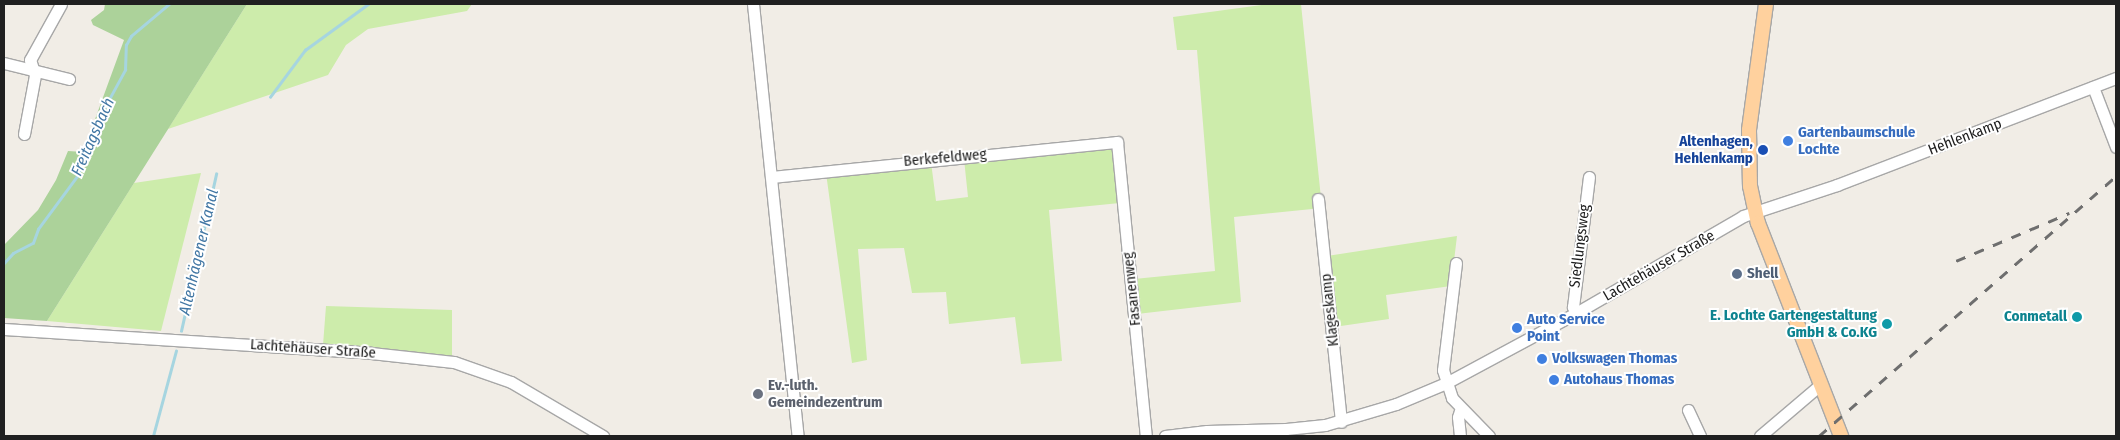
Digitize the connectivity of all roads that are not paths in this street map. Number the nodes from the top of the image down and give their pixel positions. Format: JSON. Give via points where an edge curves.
{"nodes":[{"id":1,"x":60,"y":4,"type":"edge"},
{"id":2,"x":753,"y":4,"type":"edge"},
{"id":3,"x":1766,"y":4,"type":"edge"},
{"id":4,"x":4,"y":63,"type":"edge"},
{"id":5,"x":33,"y":68,"type":"junction"},
{"id":6,"x":2116,"y":78,"type":"edge"},
{"id":7,"x":69,"y":79,"type":"dead end"},
{"id":8,"x":2093,"y":87,"type":"junction"},
{"id":9,"x":24,"y":134,"type":"dead end"},
{"id":10,"x":1117,"y":142,"type":"joint"},
{"id":11,"x":2116,"y":147,"type":"edge"},
{"id":12,"x":772,"y":177,"type":"junction"},
{"id":13,"x":1589,"y":177,"type":"dead end"},
{"id":14,"x":1318,"y":199,"type":"dead end"},
{"id":15,"x":1756,"y":211,"type":"junction"},
{"id":16,"x":1456,"y":263,"type":"dead end"},
{"id":17,"x":1576,"y":313,"type":"junction"},
{"id":18,"x":4,"y":329,"type":"edge"},
{"id":19,"x":1446,"y":383,"type":"junction"},
{"id":20,"x":1821,"y":384,"type":"junction"},
{"id":21,"x":1461,"y":408,"type":"junction"},
{"id":22,"x":1688,"y":410,"type":"dead end"},
{"id":23,"x":1341,"y":422,"type":"junction"},
{"id":24,"x":1310,"y":431,"type":"edge"},
{"id":25,"x":599,"y":435,"type":"edge"},
{"id":26,"x":798,"y":436,"type":"edge"},
{"id":27,"x":1146,"y":436,"type":"edge"},
{"id":28,"x":1165,"y":436,"type":"edge"},
{"id":29,"x":1460,"y":436,"type":"edge"},
{"id":30,"x":1489,"y":436,"type":"edge"},
{"id":31,"x":1700,"y":436,"type":"edge"},
{"id":32,"x":1760,"y":436,"type":"edge"},
{"id":33,"x":1841,"y":436,"type":"edge"}],
"edges":[{"from":1,"to":5,"type":"street","via":[[30,60]]},
{"from":2,"to":12,"type":"street"},
{"from":3,"to":15,"type":"main road","via":[[1748,130],[1750,183]]},
{"from":4,"to":5,"type":"street"},
{"from":5,"to":7,"type":"street"},
{"from":5,"to":9,"type":"street","via":[[35,75]]},
{"from":6,"to":8,"type":"street","name":"Hehlenkamp"},
{"from":8,"to":11,"type":"street"},
{"from":8,"to":15,"type":"street","name":"Hehlenkamp","via":[[1844,183]]},
{"from":10,"to":12,"type":"street","name":"Berkefeldweg"},
{"from":10,"to":27,"type":"street","name":"Fasanenweg"},
{"from":12,"to":26,"type":"street"},
{"from":13,"to":17,"type":"street","name":"Siedlungsweg","via":[[1573,307]]},
{"from":14,"to":23,"type":"street","name":"Klageskamp"},
{"from":15,"to":17,"type":"street","name":"Lachtehäuser Straße"},
{"from":15,"to":20,"type":"main road"},
{"from":16,"to":19,"type":"street","via":[[1443,370]]},
{"from":17,"to":19,"type":"street","name":"Lachtehäuser Straße"},
{"from":18,"to":25,"type":"street","name":"Lachtehäuser Straße","via":[[371,353],[454,362],[512,382]]},
{"from":19,"to":21,"type":"street"},
{"from":19,"to":23,"type":"street","name":"Lachtehäuser Straße"},
{"from":20,"to":32,"type":"street"},
{"from":20,"to":33,"type":"main road"},
{"from":21,"to":29,"type":"street","via":[[1458,417]]},
{"from":21,"to":30,"type":"street"},
{"from":22,"to":31,"type":"street"},
{"from":23,"to":24,"type":"street","name":"Lachtehäuser Straße"},
{"from":24,"to":28,"type":"street","name":"Lachtehäuser Straße","via":[[1208,431]]}]}
